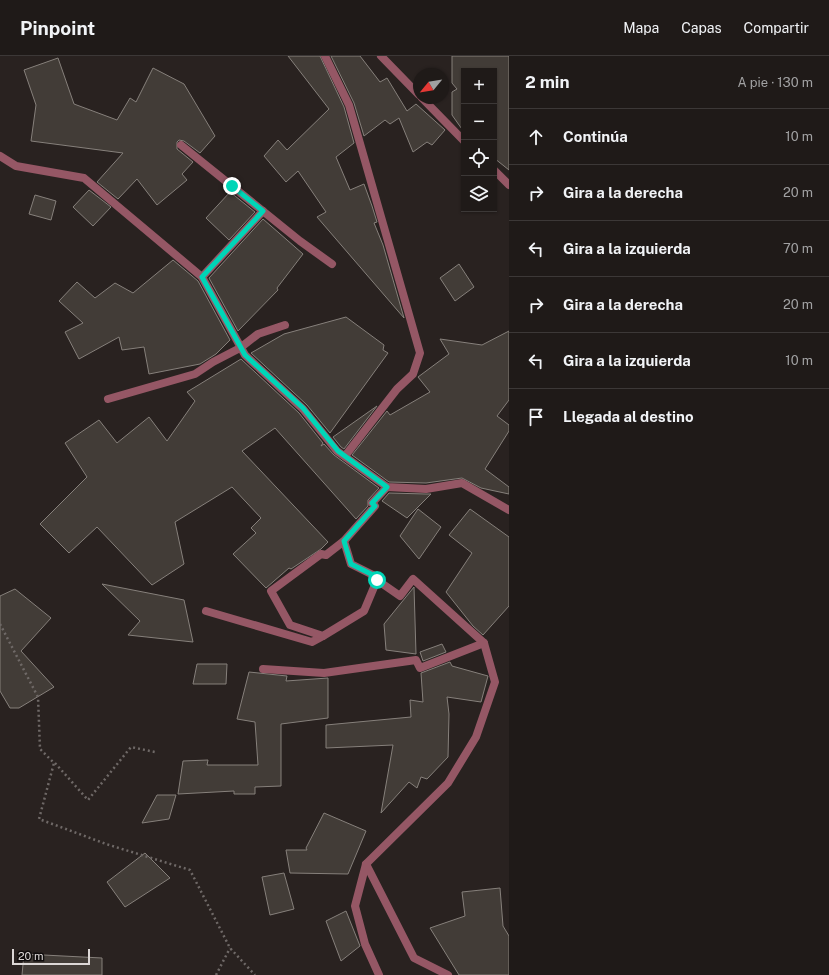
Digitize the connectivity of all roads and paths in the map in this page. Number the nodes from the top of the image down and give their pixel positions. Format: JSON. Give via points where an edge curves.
{"nodes":[{"id":1,"x":325,"y":56,"type":"edge"},
{"id":2,"x":381,"y":56,"type":"edge"},
{"id":3,"x":413,"y":89,"type":"edge"},
{"id":4,"x":428,"y":104,"type":"edge"},
{"id":5,"x":462,"y":140,"type":"edge"},
{"id":6,"x":181,"y":145,"type":"dead end"},
{"id":7,"x":0,"y":156,"type":"edge"},
{"id":8,"x":497,"y":173,"type":"edge"},
{"id":9,"x":509,"y":185,"type":"edge"},
{"id":10,"x":263,"y":211,"type":"junction"},
{"id":11,"x":332,"y":264,"type":"dead end"},
{"id":12,"x":202,"y":277,"type":"junction"},
{"id":13,"x":285,"y":325,"type":"dead end"},
{"id":14,"x":240,"y":348,"type":"junction"},
{"id":15,"x":108,"y":399,"type":"dead end"},
{"id":16,"x":345,"y":456,"type":"junction"},
{"id":17,"x":387,"y":487,"type":"junction"},
{"id":18,"x":509,"y":510,"type":"edge"},
{"id":19,"x":344,"y":541,"type":"junction"},
{"id":20,"x":377,"y":580,"type":"junction"},
{"id":21,"x":206,"y":611,"type":"dead end"},
{"id":22,"x":0,"y":624,"type":"edge"},
{"id":23,"x":323,"y":636,"type":"junction"},
{"id":24,"x":484,"y":643,"type":"junction"},
{"id":25,"x":263,"y":669,"type":"dead end"},
{"id":26,"x":155,"y":752,"type":"dead end"},
{"id":27,"x":54,"y":763,"type":"junction"},
{"id":28,"x":366,"y":864,"type":"junction"},
{"id":29,"x":230,"y":948,"type":"junction"},
{"id":30,"x":216,"y":975,"type":"edge"},
{"id":31,"x":255,"y":975,"type":"edge"},
{"id":32,"x":379,"y":975,"type":"edge"},
{"id":33,"x":448,"y":975,"type":"edge"}],
"edges":[{"from":1,"to":16,"type":"street","via":[[349,105],[420,353],[413,374],[397,389]]},
{"from":2,"to":3,"type":"street"},
{"from":4,"to":5,"type":"street"},
{"from":6,"to":10,"type":"street"},
{"from":7,"to":12,"type":"street","via":[[16,166],[84,178]]},
{"from":8,"to":9,"type":"street"},
{"from":10,"to":11,"type":"street"},
{"from":10,"to":12,"type":"street"},
{"from":12,"to":14,"type":"street"},
{"from":13,"to":14,"type":"street","via":[[258,334]]},
{"from":14,"to":15,"type":"street","via":[[195,374]]},
{"from":14,"to":16,"type":"street","via":[[303,408]]},
{"from":16,"to":17,"type":"street"},
{"from":17,"to":18,"type":"street","via":[[426,489],[462,483]]},
{"from":17,"to":19,"type":"street","via":[[372,503],[375,506]]},
{"from":19,"to":20,"type":"street","via":[[351,564],[377,577]]},
{"from":19,"to":23,"type":"street","via":[[326,555],[321,554],[271,591],[290,625]]},
{"from":20,"to":23,"type":"street","via":[[364,611]]},
{"from":20,"to":24,"type":"street","via":[[400,596],[413,579]]},
{"from":21,"to":23,"type":"street","via":[[312,642]]},
{"from":22,"to":27,"type":"path","via":[[38,698],[40,749]]},
{"from":24,"to":25,"type":"street","via":[[420,668],[416,660],[324,672]]},
{"from":24,"to":28,"type":"street","via":[[495,682],[476,737],[448,783]]},
{"from":26,"to":27,"type":"path","via":[[131,747],[88,800]]},
{"from":27,"to":29,"type":"path","via":[[39,819],[106,844],[190,870]]},
{"from":28,"to":32,"type":"street","via":[[355,906],[365,944]]},
{"from":28,"to":33,"type":"street","via":[[414,958]]},
{"from":29,"to":30,"type":"path"},
{"from":29,"to":31,"type":"path"}]}
